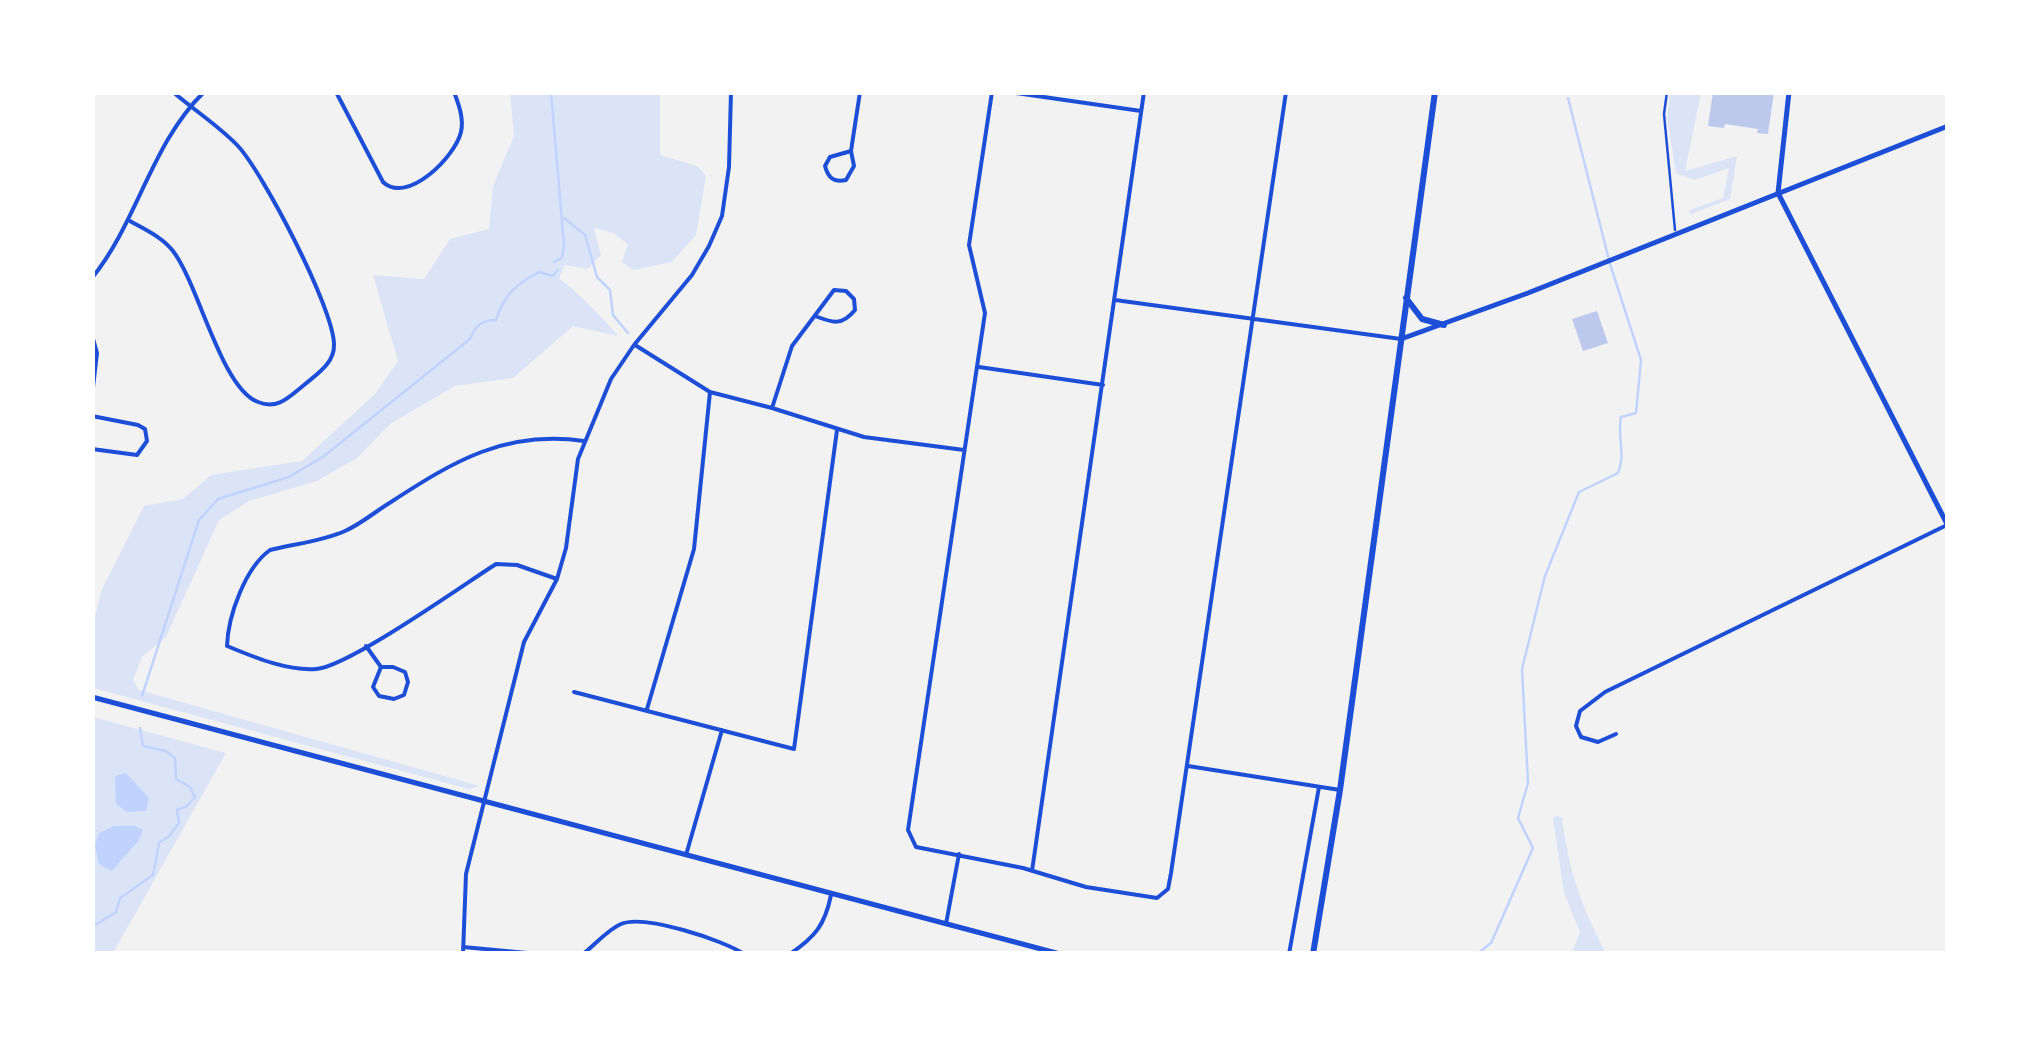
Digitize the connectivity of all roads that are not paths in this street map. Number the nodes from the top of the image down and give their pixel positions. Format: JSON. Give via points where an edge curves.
{"nodes":[{"id":1,"x":173,"y":92,"type":"edge"},
{"id":2,"x":204,"y":92,"type":"edge"},
{"id":3,"x":336,"y":92,"type":"edge"},
{"id":4,"x":454,"y":92,"type":"edge"},
{"id":5,"x":731,"y":92,"type":"edge"},
{"id":6,"x":860,"y":92,"type":"edge"},
{"id":7,"x":992,"y":92,"type":"edge"},
{"id":8,"x":1009,"y":92,"type":"edge"},
{"id":9,"x":1144,"y":92,"type":"edge"},
{"id":10,"x":1286,"y":92,"type":"edge"},
{"id":11,"x":1435,"y":92,"type":"edge"},
{"id":12,"x":1667,"y":92,"type":"edge"},
{"id":13,"x":1789,"y":92,"type":"edge"},
{"id":14,"x":190,"y":106,"type":"junction"},
{"id":15,"x":1141,"y":111,"type":"junction"},
{"id":16,"x":1948,"y":126,"type":"edge"},
{"id":17,"x":851,"y":151,"type":"junction"},
{"id":18,"x":1778,"y":193,"type":"junction"},
{"id":19,"x":130,"y":221,"type":"junction"},
{"id":20,"x":1675,"y":233,"type":"junction"},
{"id":21,"x":92,"y":278,"type":"edge"},
{"id":22,"x":1406,"y":297,"type":"junction"},
{"id":23,"x":1115,"y":300,"type":"junction"},
{"id":24,"x":815,"y":316,"type":"junction"},
{"id":25,"x":1254,"y":317,"type":"junction"},
{"id":26,"x":1444,"y":325,"type":"junction"},
{"id":27,"x":92,"y":335,"type":"edge"},
{"id":28,"x":1400,"y":339,"type":"junction"},
{"id":29,"x":634,"y":345,"type":"junction"},
{"id":30,"x":978,"y":367,"type":"junction"},
{"id":31,"x":1103,"y":385,"type":"junction"},
{"id":32,"x":710,"y":392,"type":"junction"},
{"id":33,"x":92,"y":396,"type":"edge"},
{"id":34,"x":772,"y":408,"type":"junction"},
{"id":35,"x":92,"y":416,"type":"edge"},
{"id":36,"x":838,"y":430,"type":"junction"},
{"id":37,"x":584,"y":440,"type":"junction"},
{"id":38,"x":92,"y":449,"type":"edge"},
{"id":39,"x":964,"y":450,"type":"junction"},
{"id":40,"x":1947,"y":526,"type":"edge"},
{"id":41,"x":557,"y":579,"type":"junction"},
{"id":42,"x":366,"y":646,"type":"junction"},
{"id":43,"x":381,"y":667,"type":"junction"},
{"id":44,"x":574,"y":692,"type":"dead end"},
{"id":45,"x":92,"y":697,"type":"edge"},
{"id":46,"x":647,"y":710,"type":"junction"},
{"id":47,"x":722,"y":730,"type":"junction"},
{"id":48,"x":1616,"y":734,"type":"dead end"},
{"id":49,"x":1188,"y":766,"type":"junction"},
{"id":50,"x":1319,"y":787,"type":"junction"},
{"id":51,"x":1340,"y":790,"type":"junction"},
{"id":52,"x":484,"y":799,"type":"junction"},
{"id":53,"x":959,"y":854,"type":"junction"},
{"id":54,"x":686,"y":855,"type":"junction"},
{"id":55,"x":1032,"y":872,"type":"junction"},
{"id":56,"x":831,"y":895,"type":"junction"},
{"id":57,"x":946,"y":924,"type":"junction"},
{"id":58,"x":463,"y":950,"type":"edge"},
{"id":59,"x":538,"y":954,"type":"edge"},
{"id":60,"x":583,"y":954,"type":"edge"},
{"id":61,"x":744,"y":954,"type":"edge"},
{"id":62,"x":790,"y":954,"type":"edge"},
{"id":63,"x":1060,"y":954,"type":"edge"},
{"id":64,"x":1289,"y":954,"type":"edge"},
{"id":65,"x":1313,"y":954,"type":"edge"}],
"edges":[{"from":1,"to":14,"type":"street"},
{"from":2,"to":14,"type":"street"},
{"from":3,"to":4,"type":"street","via":[[383,182],[397,189],[449,158],[462,128]]},
{"from":5,"to":29,"type":"street","via":[[722,216],[692,275]]},
{"from":6,"to":17,"type":"street"},
{"from":7,"to":30,"type":"street","via":[[969,245],[985,313]]},
{"from":8,"to":15,"type":"street"},
{"from":9,"to":15,"type":"street"},
{"from":10,"to":25,"type":"street"},
{"from":11,"to":22,"type":"main road"},
{"from":12,"to":20,"type":"lane"},
{"from":13,"to":18,"type":"street"},
{"from":14,"to":19,"type":"street"},
{"from":14,"to":19,"type":"street","via":[[238,146],[315,281],[334,345],[326,366],[282,404],[251,398],[233,379],[178,257]]},
{"from":15,"to":23,"type":"street"},
{"from":16,"to":18,"type":"street"},
{"from":17,"to":17,"type":"street","via":[[830,157],[825,166],[835,181],[850,175]]},
{"from":18,"to":20,"type":"street"},
{"from":18,"to":40,"type":"street"},
{"from":19,"to":21,"type":"street"},
{"from":20,"to":26,"type":"street"},
{"from":22,"to":26,"type":"main road","via":[[1422,319]]},
{"from":22,"to":28,"type":"main road"},
{"from":23,"to":25,"type":"street"},
{"from":23,"to":31,"type":"street"},
{"from":24,"to":24,"type":"street","via":[[835,324],[847,320],[854,299],[834,290]]},
{"from":24,"to":34,"type":"street","via":[[792,346]]},
{"from":25,"to":28,"type":"street"},
{"from":25,"to":49,"type":"street"},
{"from":26,"to":28,"type":"street"},
{"from":27,"to":33,"type":"street"},
{"from":28,"to":51,"type":"main road"},
{"from":29,"to":32,"type":"street"},
{"from":29,"to":37,"type":"street","via":[[610,379]]},
{"from":30,"to":31,"type":"street"},
{"from":30,"to":39,"type":"street"},
{"from":31,"to":55,"type":"street"},
{"from":32,"to":34,"type":"street"},
{"from":32,"to":46,"type":"street","via":[[694,549]]},
{"from":34,"to":36,"type":"street"},
{"from":35,"to":38,"type":"street","via":[[138,425],[147,440],[138,455]]},
{"from":36,"to":39,"type":"street"},
{"from":36,"to":47,"type":"street","via":[[794,749]]},
{"from":37,"to":41,"type":"street"},
{"from":37,"to":42,"type":"street","via":[[525,439],[472,453],[344,532],[270,550],[246,582],[228,627],[227,646],[313,670]]},
{"from":39,"to":53,"type":"street","via":[[908,830],[916,847]]},
{"from":40,"to":48,"type":"street","via":[[1605,692],[1580,711],[1581,737],[1598,742]]},
{"from":41,"to":42,"type":"street","via":[[496,564]]},
{"from":41,"to":52,"type":"street","via":[[524,642]]},
{"from":42,"to":43,"type":"street"},
{"from":43,"to":43,"type":"street","via":[[373,687],[379,696],[404,695],[405,672]]},
{"from":44,"to":46,"type":"street"},
{"from":45,"to":52,"type":"street"},
{"from":46,"to":47,"type":"street"},
{"from":47,"to":54,"type":"street"},
{"from":49,"to":50,"type":"street"},
{"from":49,"to":55,"type":"street","via":[[1172,873],[1157,898]]},
{"from":50,"to":51,"type":"street"},
{"from":50,"to":64,"type":"street"},
{"from":51,"to":65,"type":"main road"},
{"from":52,"to":54,"type":"street"},
{"from":52,"to":58,"type":"street","via":[[466,874]]},
{"from":53,"to":55,"type":"street"},
{"from":53,"to":57,"type":"street"},
{"from":54,"to":56,"type":"street"},
{"from":56,"to":57,"type":"street"},
{"from":56,"to":62,"type":"street","via":[[818,933]]},
{"from":57,"to":63,"type":"street"},
{"from":58,"to":59,"type":"street"},
{"from":60,"to":61,"type":"street","via":[[630,922],[704,936]]}]}
